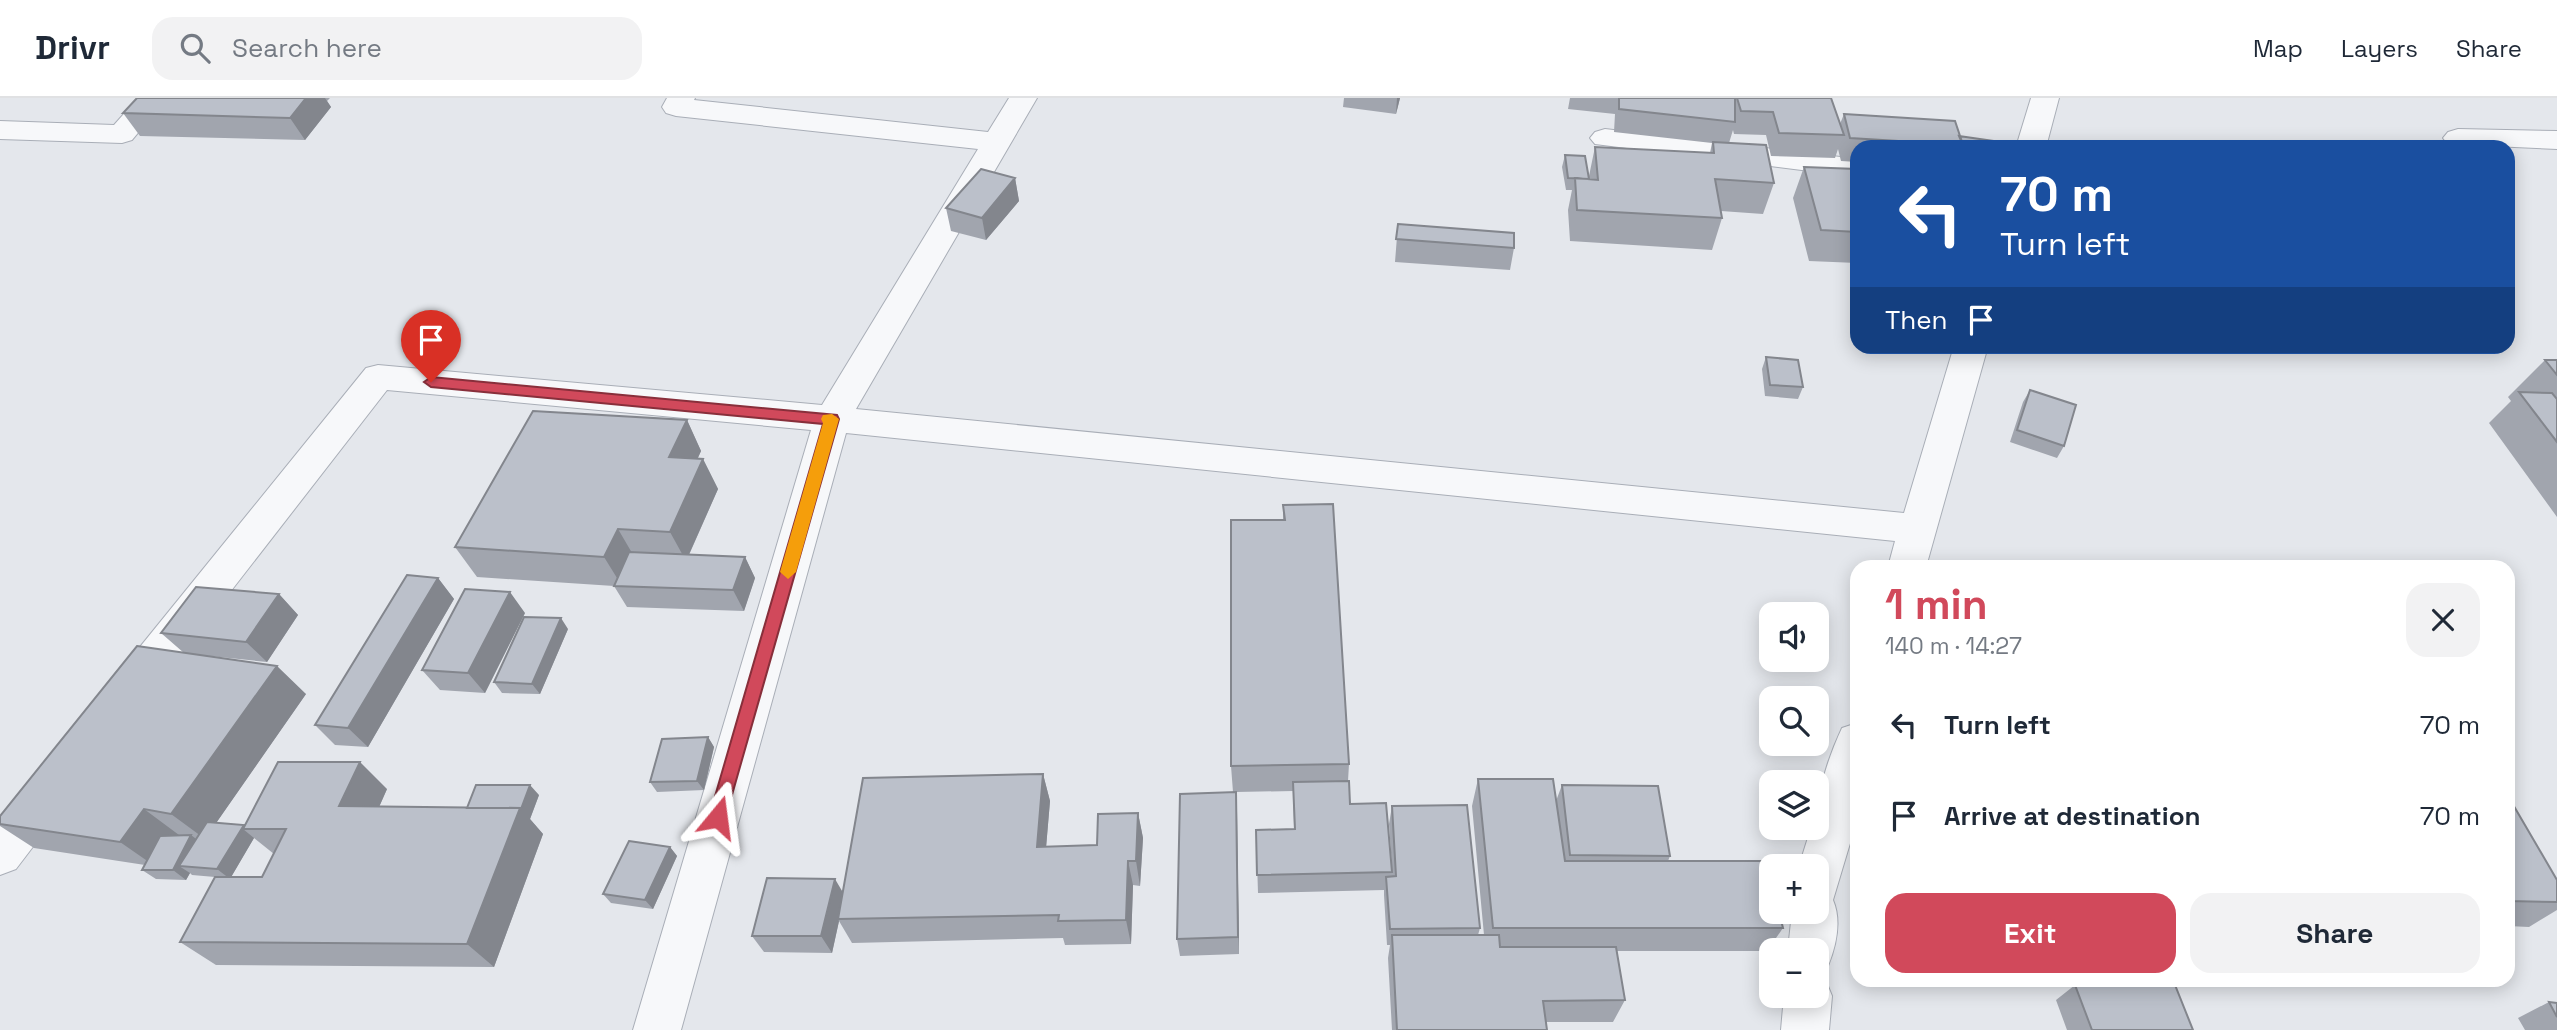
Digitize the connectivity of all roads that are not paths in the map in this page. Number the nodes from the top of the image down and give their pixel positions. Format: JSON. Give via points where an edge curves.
{"nodes":[{"id":1,"x":153,"y":98,"type":"edge"},
{"id":2,"x":681,"y":98,"type":"edge"},
{"id":3,"x":1023,"y":98,"type":"edge"},
{"id":4,"x":2045,"y":98,"type":"edge"},
{"id":5,"x":0,"y":130,"type":"edge"},
{"id":6,"x":1605,"y":138,"type":"dead end"},
{"id":7,"x":2458,"y":138,"type":"dead end"},
{"id":8,"x":2033,"y":140,"type":"edge"},
{"id":9,"x":2557,"y":141,"type":"edge"},
{"id":10,"x":997,"y":142,"type":"junction"},
{"id":11,"x":1850,"y":167,"type":"edge"},
{"id":12,"x":1968,"y":354,"type":"edge"},
{"id":13,"x":832,"y":419,"type":"junction"},
{"id":14,"x":1918,"y":529,"type":"junction"},
{"id":15,"x":1909,"y":560,"type":"edge"},
{"id":16,"x":112,"y":713,"type":"edge"},
{"id":17,"x":1850,"y":766,"type":"edge"},
{"id":18,"x":69,"y":767,"type":"edge"},
{"id":19,"x":0,"y":854,"type":"edge"},
{"id":20,"x":1825,"y":854,"type":"edge"},
{"id":21,"x":1807,"y":1008,"type":"edge"},
{"id":22,"x":657,"y":1030,"type":"edge"},
{"id":23,"x":1805,"y":1030,"type":"edge"}],
"edges":[{"from":1,"to":5,"type":"street","via":[[122,134]]},
{"from":2,"to":10,"type":"street","via":[[676,107]]},
{"from":3,"to":10,"type":"street"},
{"from":4,"to":8,"type":"street"},
{"from":6,"to":11,"type":"street"},
{"from":7,"to":9,"type":"street"},
{"from":10,"to":13,"type":"street"},
{"from":12,"to":14,"type":"street"},
{"from":13,"to":14,"type":"street"},
{"from":13,"to":16,"type":"street","via":[[378,377]]},
{"from":13,"to":22,"type":"street"},
{"from":14,"to":15,"type":"street"},
{"from":17,"to":20,"type":"street"},
{"from":18,"to":19,"type":"street"},
{"from":21,"to":23,"type":"street"}]}
